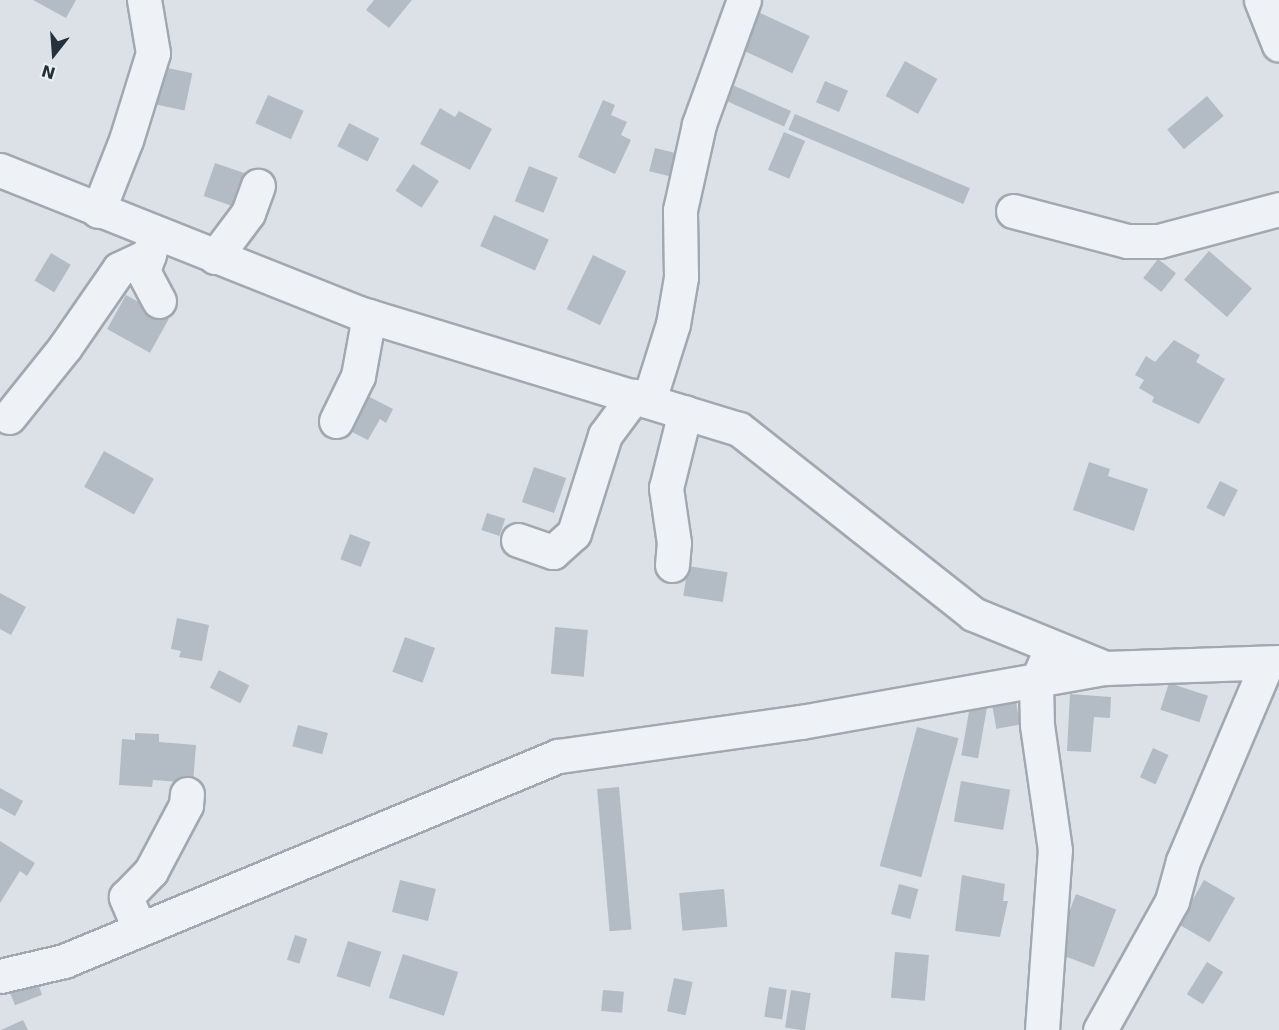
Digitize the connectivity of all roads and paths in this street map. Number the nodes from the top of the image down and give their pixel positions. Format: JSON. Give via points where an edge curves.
{"nodes":[{"id":1,"x":144,"y":0,"type":"edge"},
{"id":2,"x":744,"y":0,"type":"edge"},
{"id":3,"x":1261,"y":0,"type":"edge"},
{"id":4,"x":1279,"y":45,"type":"edge"},
{"id":5,"x":0,"y":170,"type":"edge"},
{"id":6,"x":258,"y":186,"type":"dead end"},
{"id":7,"x":1279,"y":209,"type":"edge"},
{"id":8,"x":98,"y":211,"type":"junction"},
{"id":9,"x":1013,"y":211,"type":"dead end"},
{"id":10,"x":152,"y":244,"type":"junction"},
{"id":11,"x":215,"y":256,"type":"junction"},
{"id":12,"x":159,"y":301,"type":"dead end"},
{"id":13,"x":369,"y":316,"type":"junction"},
{"id":14,"x":642,"y":398,"type":"junction"},
{"id":15,"x":685,"y":412,"type":"junction"},
{"id":16,"x":9,"y":417,"type":"dead end"},
{"id":17,"x":336,"y":421,"type":"dead end"},
{"id":18,"x":518,"y":540,"type":"dead end"},
{"id":19,"x":672,"y":565,"type":"dead end"},
{"id":20,"x":1053,"y":646,"type":"junction"},
{"id":21,"x":1273,"y":662,"type":"edge"},
{"id":22,"x":1105,"y":668,"type":"junction"},
{"id":23,"x":1037,"y":680,"type":"junction"},
{"id":24,"x":187,"y":794,"type":"dead end"},
{"id":25,"x":139,"y":928,"type":"junction"},
{"id":26,"x":0,"y":976,"type":"edge"},
{"id":27,"x":1042,"y":1030,"type":"edge"},
{"id":28,"x":1100,"y":1030,"type":"edge"}],
"edges":[{"from":1,"to":8,"type":"street","via":[[153,53],[126,140]]},
{"from":2,"to":14,"type":"street","via":[[699,124],[680,210],[681,277],[673,324]]},
{"from":3,"to":4,"type":"street"},
{"from":5,"to":8,"type":"street"},
{"from":6,"to":11,"type":"street","via":[[248,213]]},
{"from":7,"to":9,"type":"street","via":[[1148,241],[1127,241]]},
{"from":8,"to":10,"type":"street"},
{"from":10,"to":11,"type":"street"},
{"from":10,"to":12,"type":"street","via":[[143,271]]},
{"from":10,"to":16,"type":"street","via":[[119,269],[65,347]]},
{"from":11,"to":13,"type":"street"},
{"from":13,"to":14,"type":"street"},
{"from":13,"to":17,"type":"street","via":[[358,376]]},
{"from":14,"to":15,"type":"street"},
{"from":14,"to":18,"type":"street","via":[[605,435],[574,533],[553,552]]},
{"from":15,"to":19,"type":"street","via":[[666,488],[674,543]]},
{"from":15,"to":20,"type":"street","via":[[739,429],[973,614]]},
{"from":20,"to":22,"type":"street"},
{"from":20,"to":23,"type":"street"},
{"from":21,"to":22,"type":"street"},
{"from":21,"to":28,"type":"street","via":[[1183,861],[1172,901]]},
{"from":22,"to":23,"type":"street"},
{"from":23,"to":25,"type":"street","via":[[801,723],[558,756]]},
{"from":23,"to":27,"type":"street","via":[[1037,725],[1055,850]]},
{"from":24,"to":25,"type":"street","via":[[186,805],[151,871],[126,897]]},
{"from":25,"to":26,"type":"street","via":[[64,961]]}]}
